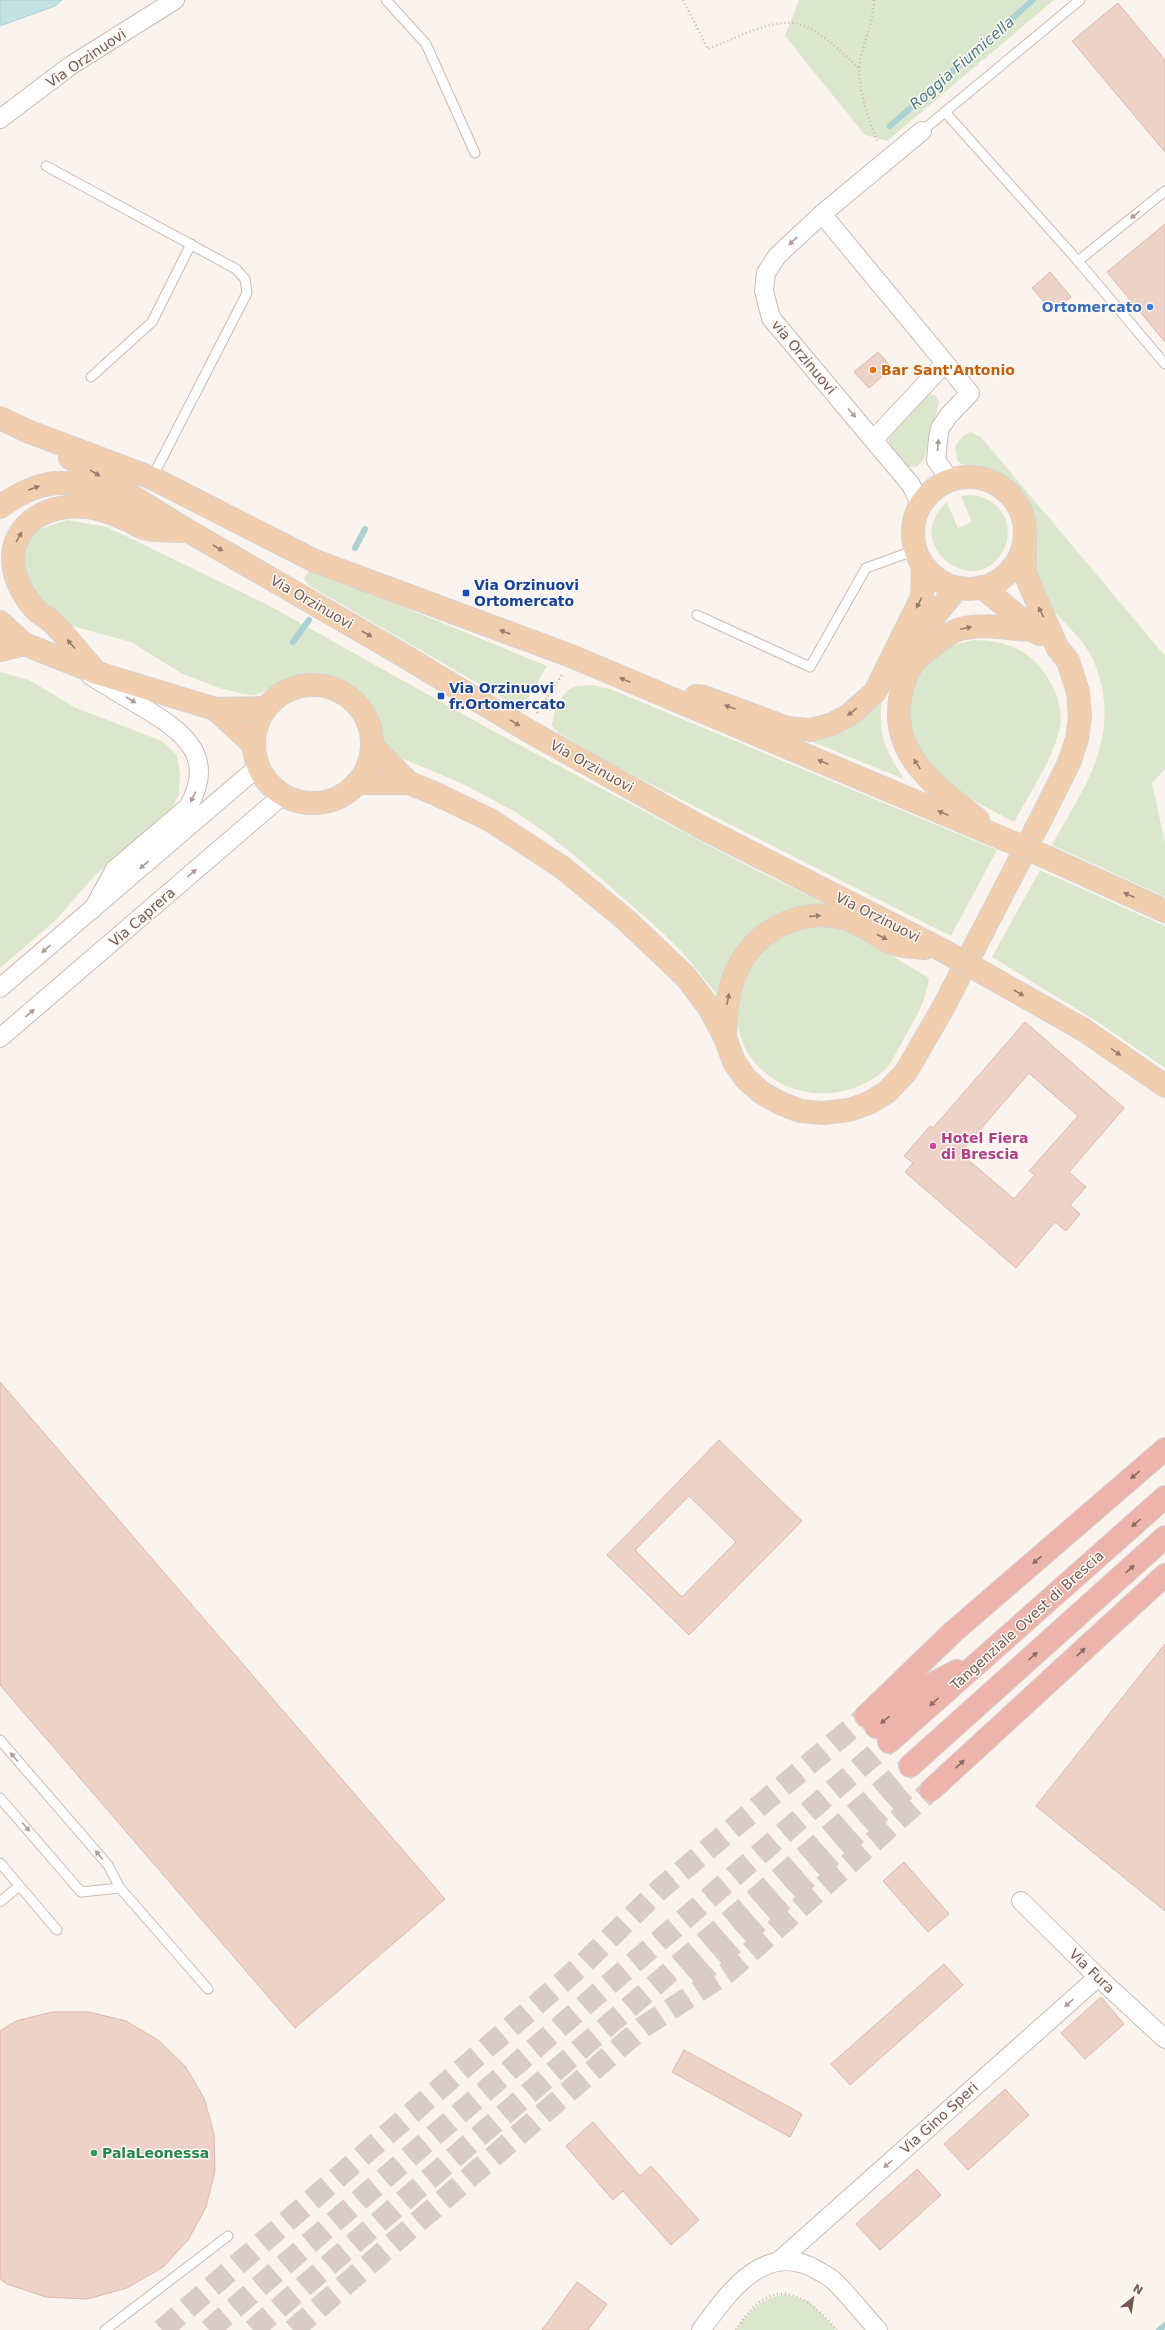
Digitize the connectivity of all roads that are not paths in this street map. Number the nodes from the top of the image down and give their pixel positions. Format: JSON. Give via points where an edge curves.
{"nodes":[{"id":1,"x":175,"y":0,"type":"edge"},
{"id":2,"x":386,"y":0,"type":"edge"},
{"id":3,"x":1080,"y":0,"type":"edge"},
{"id":4,"x":945,"y":112,"type":"junction"},
{"id":5,"x":0,"y":118,"type":"edge"},
{"id":6,"x":922,"y":131,"type":"joint"},
{"id":7,"x":475,"y":153,"type":"dead end"},
{"id":8,"x":46,"y":166,"type":"dead end"},
{"id":9,"x":1165,"y":191,"type":"edge"},
{"id":10,"x":822,"y":214,"type":"junction"},
{"id":11,"x":192,"y":244,"type":"junction"},
{"id":12,"x":1078,"y":261,"type":"junction"},
{"id":13,"x":944,"y":364,"type":"junction"},
{"id":14,"x":1165,"y":364,"type":"edge"},
{"id":15,"x":91,"y":377,"type":"dead end"},
{"id":16,"x":0,"y":418,"type":"edge"},
{"id":17,"x":26,"y":431,"type":"junction"},
{"id":18,"x":874,"y":438,"type":"junction"},
{"id":19,"x":152,"y":478,"type":"junction"},
{"id":20,"x":950,"y":480,"type":"junction"},
{"id":21,"x":920,"y":504,"type":"junction"},
{"id":22,"x":0,"y":507,"type":"edge"},
{"id":23,"x":190,"y":532,"type":"junction"},
{"id":24,"x":1025,"y":541,"type":"junction"},
{"id":25,"x":920,"y":558,"type":"junction"},
{"id":26,"x":982,"y":587,"type":"junction"},
{"id":27,"x":957,"y":588,"type":"junction"},
{"id":28,"x":697,"y":615,"type":"dead end"},
{"id":29,"x":0,"y":622,"type":"edge"},
{"id":30,"x":1034,"y":630,"type":"junction"},
{"id":31,"x":24,"y":644,"type":"junction"},
{"id":32,"x":1057,"y":647,"type":"junction"},
{"id":33,"x":0,"y":650,"type":"edge"},
{"id":34,"x":914,"y":661,"type":"junction"},
{"id":35,"x":74,"y":666,"type":"junction"},
{"id":36,"x":97,"y":673,"type":"junction"},
{"id":37,"x":657,"y":693,"type":"junction"},
{"id":38,"x":266,"y":708,"type":"junction"},
{"id":39,"x":215,"y":709,"type":"junction"},
{"id":40,"x":372,"y":746,"type":"junction"},
{"id":41,"x":256,"y":756,"type":"junction"},
{"id":42,"x":357,"y":783,"type":"junction"},
{"id":43,"x":409,"y":783,"type":"junction"},
{"id":44,"x":283,"y":795,"type":"junction"},
{"id":45,"x":1001,"y":837,"type":"junction"},
{"id":46,"x":93,"y":909,"type":"junction"},
{"id":47,"x":1165,"y":911,"type":"edge"},
{"id":48,"x":942,"y":950,"type":"junction"},
{"id":49,"x":0,"y":988,"type":"edge"},
{"id":50,"x":725,"y":1037,"type":"junction"},
{"id":51,"x":0,"y":1038,"type":"edge"},
{"id":52,"x":1165,"y":1086,"type":"edge"},
{"id":53,"x":1165,"y":1449,"type":"edge"},
{"id":54,"x":1165,"y":1497,"type":"edge"},
{"id":55,"x":1165,"y":1537,"type":"edge"},
{"id":56,"x":1165,"y":1575,"type":"edge"},
{"id":57,"x":0,"y":1740,"type":"edge"},
{"id":58,"x":0,"y":1798,"type":"edge"},
{"id":59,"x":0,"y":1863,"type":"edge"},
{"id":60,"x":19,"y":1886,"type":"junction"},
{"id":61,"x":120,"y":1888,"type":"junction"},
{"id":62,"x":1021,"y":1901,"type":"dead end"},
{"id":63,"x":0,"y":1902,"type":"edge"},
{"id":64,"x":57,"y":1930,"type":"dead end"},
{"id":65,"x":1098,"y":1977,"type":"junction"},
{"id":66,"x":208,"y":1989,"type":"dead end"},
{"id":67,"x":1165,"y":2039,"type":"edge"},
{"id":68,"x":228,"y":2236,"type":"dead end"},
{"id":69,"x":780,"y":2260,"type":"junction"},
{"id":70,"x":105,"y":2330,"type":"edge"},
{"id":71,"x":701,"y":2330,"type":"edge"},
{"id":72,"x":878,"y":2330,"type":"edge"}],
"edges":[{"from":1,"to":5,"type":"street","name":"Via Orzinuovi","via":[[70,66]]},
{"from":2,"to":7,"type":"lane","via":[[426,44]]},
{"from":3,"to":4,"type":"lane"},
{"from":4,"to":6,"type":"lane"},
{"from":4,"to":12,"type":"lane"},
{"from":6,"to":10,"type":"street","name":"via Orzinuovi"},
{"from":8,"to":11,"type":"lane"},
{"from":9,"to":12,"type":"lane","one_way":true},
{"from":10,"to":13,"type":"street"},
{"from":10,"to":18,"type":"street","name":"via Orzinuovi","one_way":true,"via":[[777,256],[766,273],[764,291],[770,318]]},
{"from":11,"to":15,"type":"lane","via":[[152,322]]},
{"from":11,"to":19,"type":"lane","via":[[236,269],[245,279],[247,293]]},
{"from":12,"to":14,"type":"lane"},
{"from":13,"to":18,"type":"street"},
{"from":20,"to":13,"type":"street","one_way":true,"via":[[936,460],[940,428],[970,393]]},
{"from":16,"to":17,"type":"main road","name":"Via Orzinuovi"},
{"from":17,"to":19,"type":"main road","name":"Via Orzinuovi"},
{"from":17,"to":23,"type":"main road","name":"Via Orzinuovi","one_way":true},
{"from":18,"to":21,"type":"street","name":"via Orzinuovi","via":[[911,485]]},
{"from":37,"to":19,"type":"main road","name":"Via Orzinuovi","one_way":true,"via":[[571,656],[316,561]]},
{"from":20,"to":21,"type":"main road","via":[[932,491]]},
{"from":20,"to":24,"type":"main road","via":[[965,476],[978,477],[1006,489],[1021,509]]},
{"from":21,"to":25,"type":"main road","via":[[913,529]]},
{"from":22,"to":23,"type":"main road","one_way":true,"via":[[15,496],[37,487],[60,482],[80,485],[151,521]]},
{"from":36,"to":23,"type":"main road","one_way":true,"via":[[52,622],[38,612],[20,587],[12,558],[23,530],[34,518],[50,510],[68,507],[107,512],[144,528]]},
{"from":23,"to":48,"type":"main road","name":"Via Orzinuovi","one_way":true,"via":[[527,730],[699,826]]},
{"from":24,"to":26,"type":"main road","via":[[1019,559],[1010,572],[1000,580]]},
{"from":32,"to":24,"type":"main road","one_way":true,"via":[[1025,574]]},
{"from":25,"to":27,"type":"main road","via":[[941,581]]},
{"from":25,"to":28,"type":"lane","via":[[866,568],[810,668]]},
{"from":25,"to":37,"type":"main road","one_way":true,"via":[[922,597],[875,692],[849,715],[833,724],[811,730],[786,728],[704,697]]},
{"from":26,"to":27,"type":"main road"},
{"from":26,"to":30,"type":"main road"},
{"from":27,"to":34,"type":"main road","via":[[929,623]]},
{"from":29,"to":31,"type":"main road"},
{"from":30,"to":32,"type":"main road"},
{"from":34,"to":30,"type":"main road","one_way":true,"via":[[950,633],[963,628],[985,625],[1010,630]]},
{"from":31,"to":33,"type":"main road"},
{"from":31,"to":35,"type":"main road"},
{"from":32,"to":50,"type":"main road","via":[[1068,661],[1078,692],[1080,717],[1077,739],[1069,763],[943,1008],[906,1072],[887,1092],[849,1110],[823,1113],[800,1111],[780,1104],[746,1079],[734,1062]]},
{"from":45,"to":34,"type":"main road","one_way":true,"via":[[933,784],[906,748],[900,731],[898,708],[904,680]]},
{"from":35,"to":36,"type":"main road"},
{"from":35,"to":46,"type":"street","one_way":true,"via":[[171,725],[189,742],[198,766],[199,780],[188,807],[115,869]]},
{"from":36,"to":39,"type":"main road"},
{"from":45,"to":37,"type":"main road","name":"Via Orzinuovi","one_way":true},
{"from":38,"to":39,"type":"main road"},
{"from":38,"to":40,"type":"main road","via":[[278,696],[292,688],[308,685],[325,686],[354,701],[371,729]]},
{"from":38,"to":41,"type":"main road","via":[[255,732]]},
{"from":39,"to":41,"type":"main road"},
{"from":40,"to":42,"type":"main road","via":[[368,766]]},
{"from":40,"to":43,"type":"main road"},
{"from":41,"to":44,"type":"main road","via":[[268,782]]},
{"from":41,"to":46,"type":"street","one_way":true},
{"from":42,"to":43,"type":"main road"},
{"from":42,"to":44,"type":"main road","via":[[344,794],[328,801],[297,801]]},
{"from":43,"to":50,"type":"main road","via":[[490,820],[563,868],[626,920],[686,977],[708,1006]]},
{"from":51,"to":44,"type":"street","name":"Via Caprera","one_way":true},
{"from":47,"to":45,"type":"main road","name":"Via Orzinuovi","one_way":true,"bridge":true},
{"from":46,"to":49,"type":"street","one_way":true},
{"from":50,"to":48,"type":"main road","one_way":true,"via":[[727,1000],[742,960],[753,944],[786,922],[804,917],[826,916],[847,919],[894,944]]},
{"from":48,"to":52,"type":"main road","name":"Via Orzinuovi","one_way":true,"bridge":true,"via":[[1084,1030]]},
{"from":54,"to":53,"type":"highway","name":"Tangenziale Ovest di Brescia","one_way":true,"via":[[988,1654],[924,1688],[877,1729],[953,1632]]},
{"from":55,"to":56,"type":"highway","via":[[1012,1675],[969,1730],[920,1778]]},
{"from":61,"to":57,"type":"lane","one_way":true,"via":[[108,1865]]},
{"from":58,"to":61,"type":"lane","one_way":true,"via":[[81,1892]]},
{"from":59,"to":60,"type":"lane"},
{"from":60,"to":63,"type":"lane"},
{"from":60,"to":64,"type":"lane"},
{"from":61,"to":66,"type":"lane"},
{"from":62,"to":65,"type":"street","name":"Via Fura"},
{"from":65,"to":67,"type":"street","name":"Via Fura"},
{"from":65,"to":69,"type":"street","name":"Via Gino Speri","one_way":true},
{"from":68,"to":70,"type":"lane"},
{"from":69,"to":71,"type":"street","via":[[752,2273],[737,2286],[727,2295]]},
{"from":69,"to":72,"type":"street","via":[[803,2262],[832,2279]]}]}
